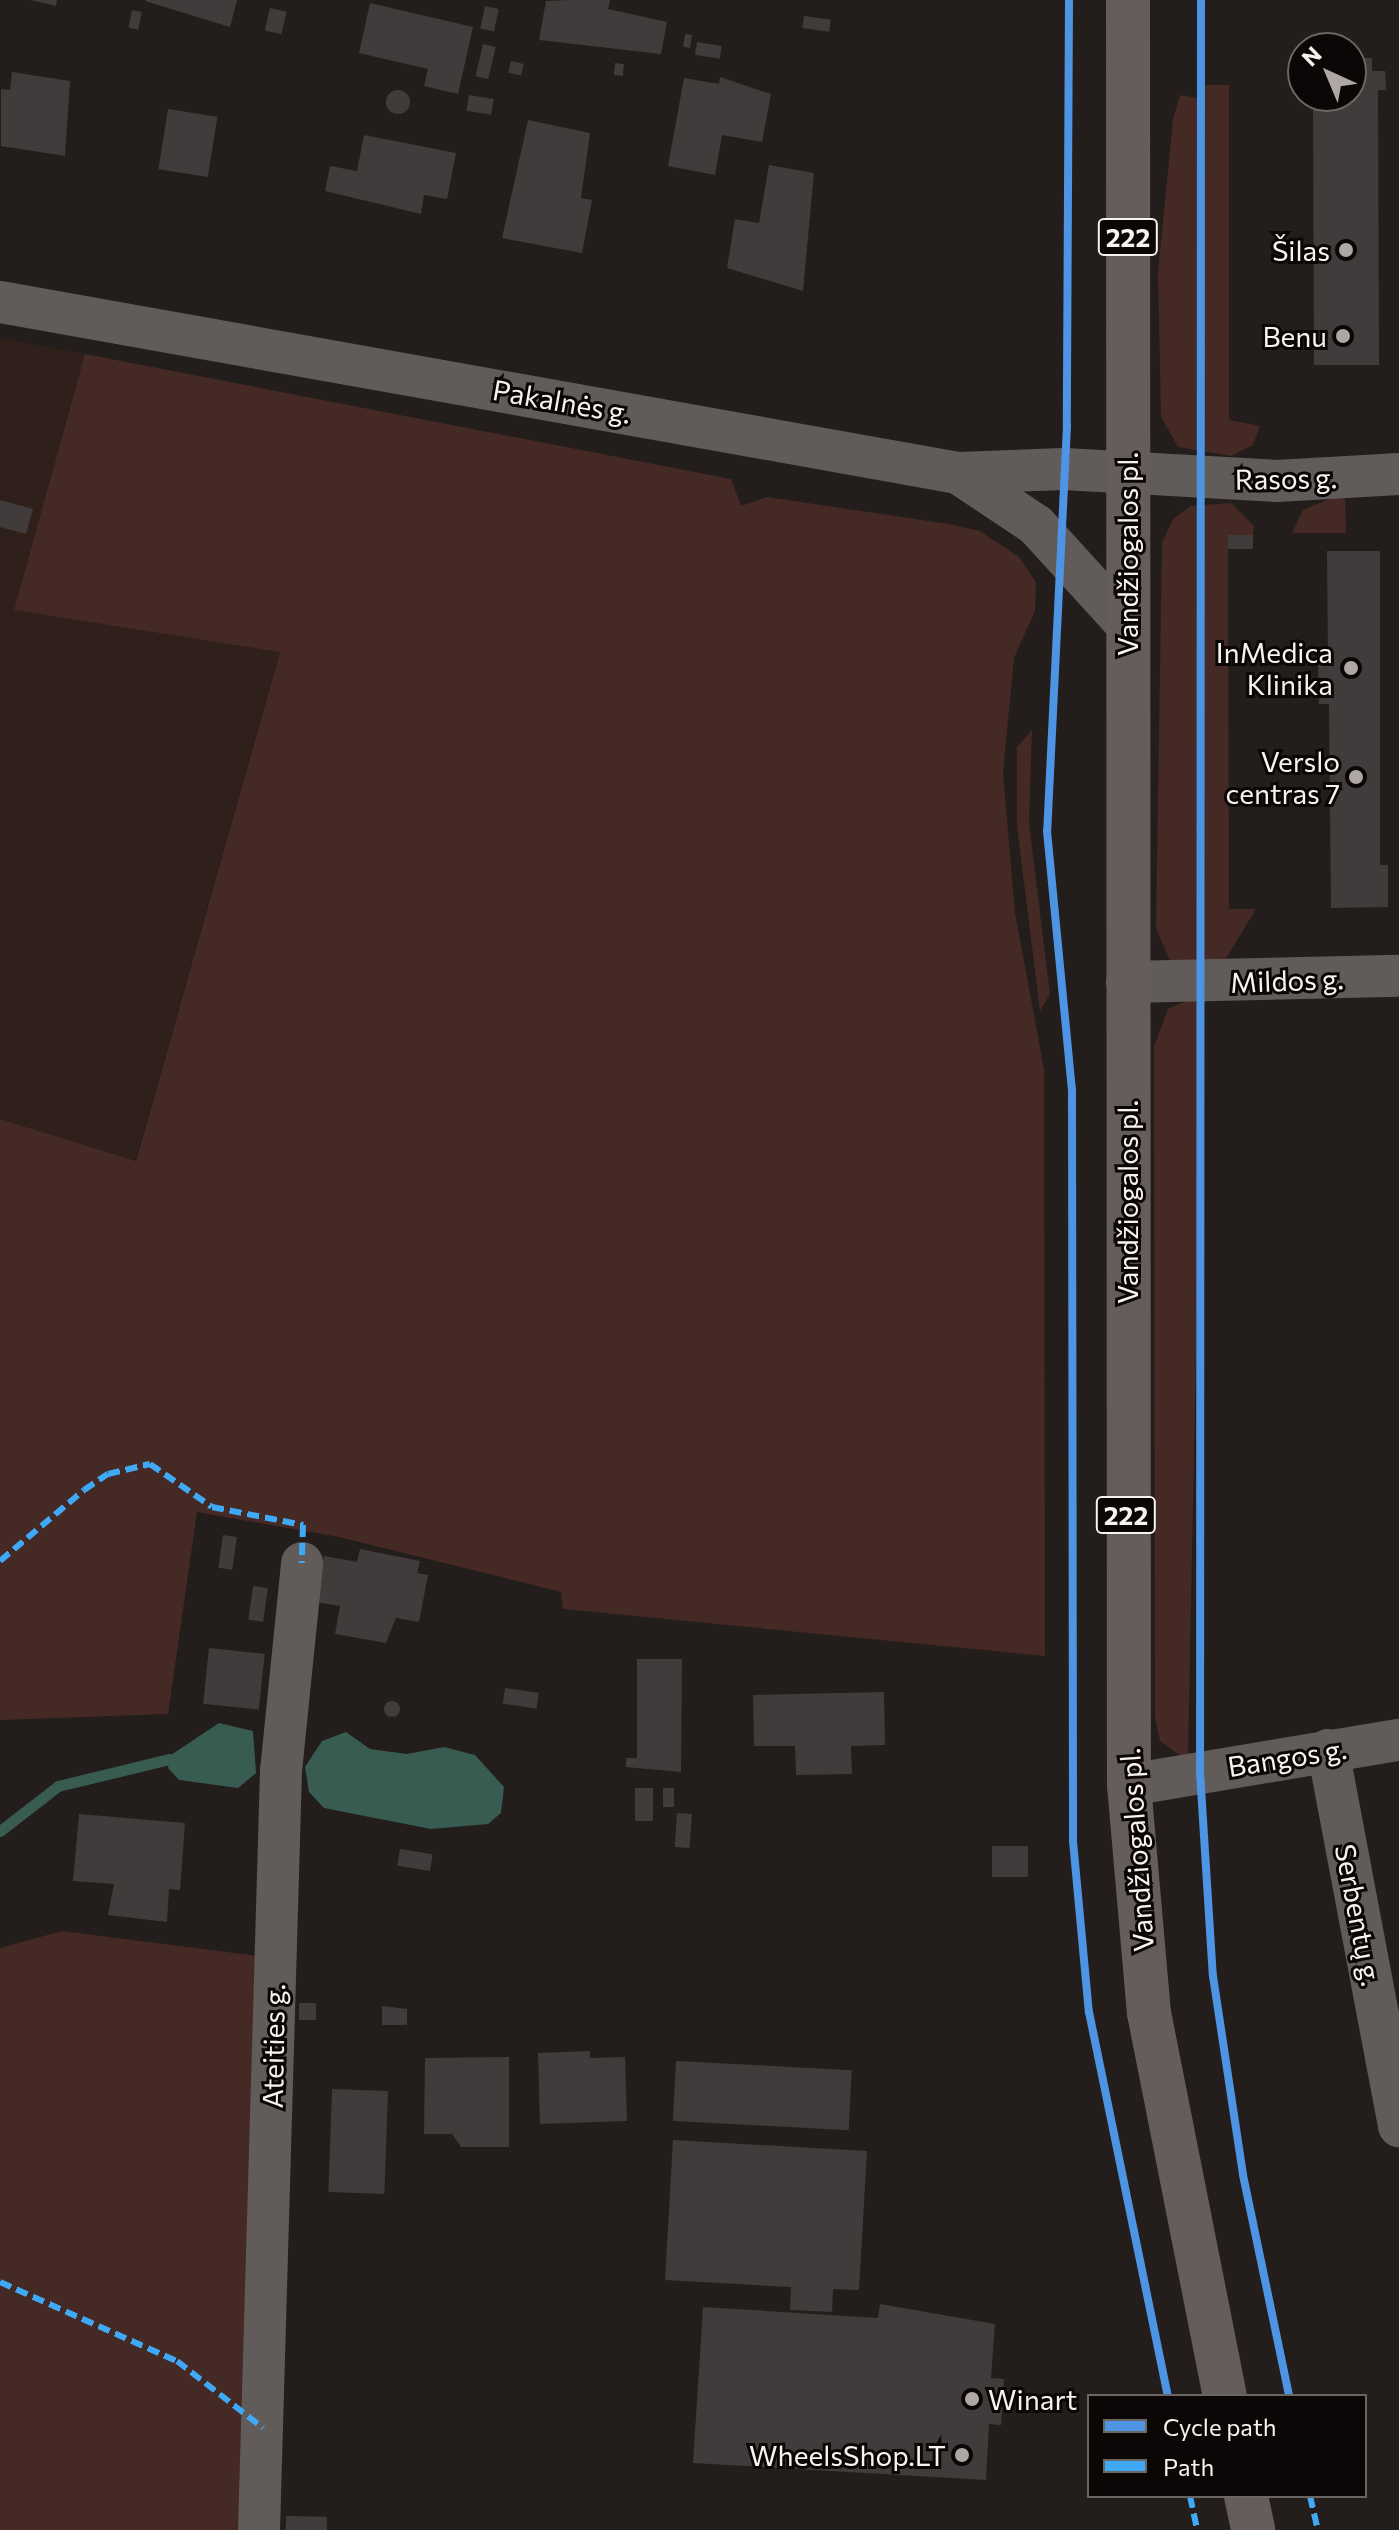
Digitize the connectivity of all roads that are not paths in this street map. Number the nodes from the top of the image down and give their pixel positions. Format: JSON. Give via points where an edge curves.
{"nodes":[{"id":1,"x":1128,"y":0,"type":"edge"},
{"id":2,"x":0,"y":302,"type":"edge"},
{"id":3,"x":958,"y":473,"type":"junction"},
{"id":4,"x":1399,"y":474,"type":"edge"},
{"id":5,"x":1126,"y":475,"type":"junction"},
{"id":6,"x":1128,"y":626,"type":"junction"},
{"id":7,"x":1399,"y":976,"type":"edge"},
{"id":8,"x":1127,"y":982,"type":"junction"},
{"id":9,"x":302,"y":1563,"type":"dead end"},
{"id":10,"x":1399,"y":1740,"type":"edge"},
{"id":11,"x":1328,"y":1750,"type":"junction"},
{"id":12,"x":1129,"y":1785,"type":"junction"},
{"id":13,"x":1399,"y":2126,"type":"edge"},
{"id":14,"x":1225,"y":2394,"type":"edge"},
{"id":15,"x":1246,"y":2498,"type":"edge"},
{"id":16,"x":259,"y":2530,"type":"edge"},
{"id":17,"x":1253,"y":2530,"type":"edge"}],
"edges":[{"from":1,"to":5,"type":"main road","name":"Vandžiogalos pl.","number":"222"},
{"from":2,"to":3,"type":"street","name":"Pakalnės g."},
{"from":3,"to":5,"type":"street","name":"Pakalnės g."},
{"from":3,"to":6,"type":"street","via":[[1036,525]]},
{"from":4,"to":5,"type":"street","name":"Rasos g.","via":[[1277,481]]},
{"from":5,"to":6,"type":"main road","name":"Vandžiogalos pl.","number":"222"},
{"from":6,"to":8,"type":"main road","name":"Vandžiogalos pl.","number":"222"},
{"from":7,"to":8,"type":"street","name":"Mildos g."},
{"from":8,"to":12,"type":"main road","name":"Vandžiogalos pl.","number":"222"},
{"from":9,"to":16,"type":"street","name":"Ateities g.","via":[[281,1771]]},
{"from":10,"to":11,"type":"street","name":"Bangos g."},
{"from":11,"to":12,"type":"street","name":"Bangos g."},
{"from":11,"to":13,"type":"street","name":"Serbentų g."},
{"from":12,"to":14,"type":"main road","name":"Vandžiogalos pl.","number":"222","via":[[1149,2013]]},
{"from":15,"to":17,"type":"main road"}]}
